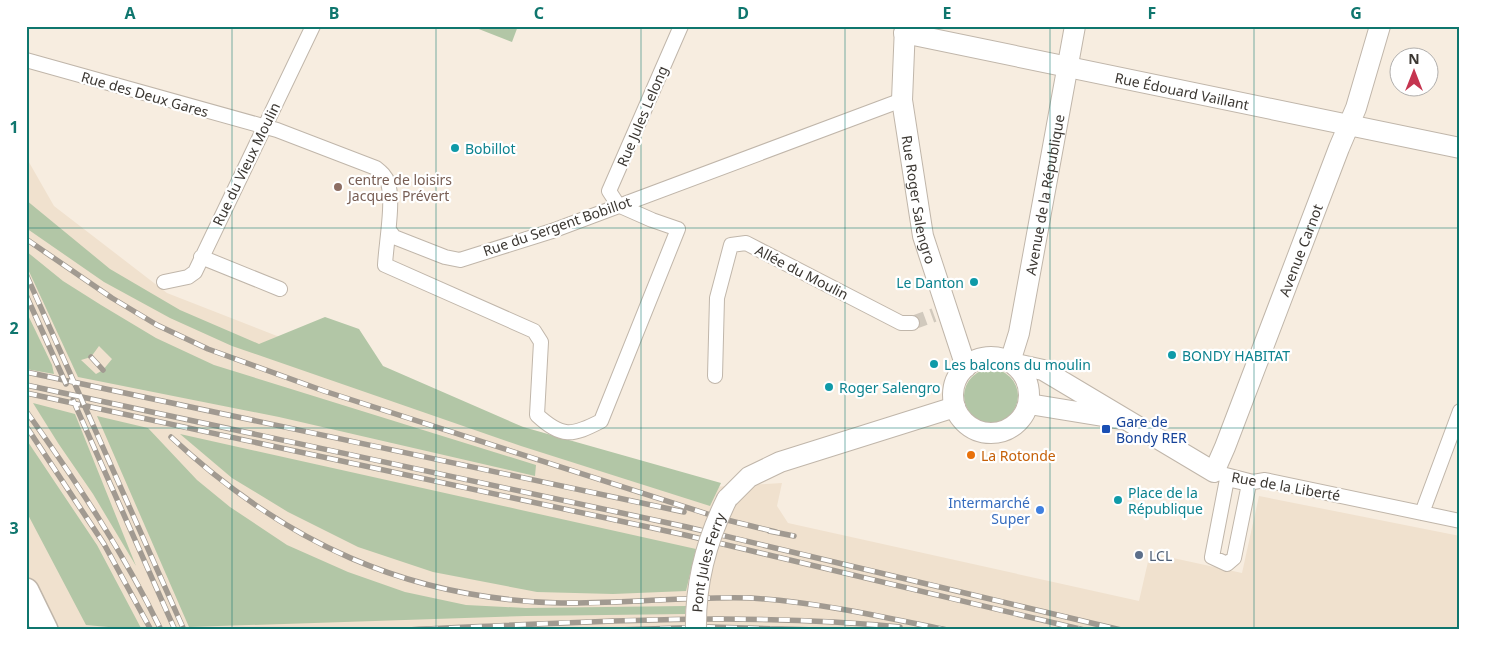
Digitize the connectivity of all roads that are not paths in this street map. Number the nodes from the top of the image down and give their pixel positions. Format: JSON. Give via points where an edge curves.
{"nodes":[{"id":1,"x":313,"y":26,"type":"edge"},
{"id":2,"x":681,"y":26,"type":"edge"},
{"id":3,"x":1075,"y":26,"type":"edge"},
{"id":4,"x":1380,"y":26,"type":"edge"},
{"id":5,"x":904,"y":30,"type":"edge"},
{"id":6,"x":26,"y":60,"type":"edge"},
{"id":7,"x":1067,"y":66,"type":"junction"},
{"id":8,"x":902,"y":100,"type":"junction"},
{"id":9,"x":1350,"y":123,"type":"junction"},
{"id":10,"x":264,"y":126,"type":"junction"},
{"id":11,"x":1460,"y":148,"type":"edge"},
{"id":12,"x":618,"y":205,"type":"junction"},
{"id":13,"x":389,"y":230,"type":"junction"},
{"id":14,"x":201,"y":257,"type":"junction"},
{"id":15,"x":164,"y":282,"type":"dead end"},
{"id":16,"x":280,"y":289,"type":"dead end"},
{"id":17,"x":912,"y":323,"type":"tunnel mouth"},
{"id":18,"x":1011,"y":362,"type":"junction"},
{"id":19,"x":966,"y":367,"type":"junction"},
{"id":20,"x":715,"y":376,"type":"dead end"},
{"id":21,"x":1029,"y":404,"type":"junction"},
{"id":22,"x":955,"y":406,"type":"junction"},
{"id":23,"x":1460,"y":411,"type":"edge"},
{"id":24,"x":1125,"y":420,"type":"junction"},
{"id":25,"x":1222,"y":475,"type":"junction"},
{"id":26,"x":1253,"y":482,"type":"junction"},
{"id":27,"x":1422,"y":513,"type":"junction"},
{"id":28,"x":1460,"y":521,"type":"edge"},
{"id":29,"x":26,"y":591,"type":"edge"},
{"id":30,"x":45,"y":630,"type":"edge"},
{"id":31,"x":696,"y":630,"type":"edge"}],
"edges":[{"from":1,"to":10,"type":"street","name":"Rue du Vieux Moulin"},
{"from":2,"to":12,"type":"street","name":"Rue Jules Lelong","via":[[609,191]]},
{"from":3,"to":7,"type":"street","name":"Avenue de la République"},
{"from":4,"to":9,"type":"street","name":"Avenue Carnot"},
{"from":5,"to":7,"type":"street","name":"Rue Édouard Vaillant"},
{"from":5,"to":8,"type":"street","name":"Rue Roger Salengro"},
{"from":6,"to":10,"type":"street","name":"Rue des Deux Gares"},
{"from":7,"to":9,"type":"street","name":"Rue Édouard Vaillant"},
{"from":7,"to":18,"type":"street","name":"Avenue de la République"},
{"from":8,"to":12,"type":"street","name":"Rue du Sergent Bobillot"},
{"from":8,"to":19,"type":"street","name":"Rue Roger Salengro","via":[[923,236],[940,313]]},
{"from":9,"to":11,"type":"street","name":"Rue Édouard Vaillant"},
{"from":9,"to":25,"type":"street","name":"Avenue Carnot","via":[[1225,448]]},
{"from":10,"to":13,"type":"street","via":[[376,168],[388,185]]},
{"from":10,"to":14,"type":"street","name":"Rue du Vieux Moulin"},
{"from":12,"to":13,"type":"street","name":"Rue du Sergent Bobillot","via":[[552,231],[460,260],[394,236]]},
{"from":12,"to":13,"type":"street","via":[[678,229],[601,421],[579,432],[554,430],[537,415],[541,342],[534,331],[385,265]]},
{"from":14,"to":15,"type":"street","name":"Rue du Vieux Moulin","via":[[195,272],[188,277]]},
{"from":14,"to":16,"type":"street"},
{"from":17,"to":20,"type":"street","name":"Allée du Moulin","via":[[901,322],[746,242],[731,244],[717,298]]},
{"from":18,"to":19,"type":"street","via":[[987,357]]},
{"from":18,"to":21,"type":"street","via":[[1027,381]]},
{"from":18,"to":24,"type":"street","name":"Rue de la Liberté","via":[[1043,370]]},
{"from":19,"to":22,"type":"street","via":[[955,385]]},
{"from":21,"to":22,"type":"street","via":[[1010,429],[988,433],[968,425]]},
{"from":21,"to":24,"type":"street","name":"Rue de la Liberté"},
{"from":22,"to":31,"type":"street","name":"Pont Jules Ferry","bridge":true,"via":[[780,462],[749,477],[727,499],[713,532],[701,574]]},
{"from":23,"to":27,"type":"street"},
{"from":24,"to":25,"type":"street","name":"Rue de la Liberté"},
{"from":25,"to":25,"type":"street","via":[[1250,484],[1234,558],[1226,564],[1212,557]]},
{"from":25,"to":26,"type":"street","name":"Rue de la Liberté"},
{"from":25,"to":26,"type":"street","via":[[1208,560],[1220,566],[1237,565]]},
{"from":26,"to":27,"type":"street","name":"Rue de la Liberté","via":[[1265,480]]},
{"from":27,"to":28,"type":"street","name":"Rue de la Liberté"},
{"from":29,"to":30,"type":"highway"}]}
